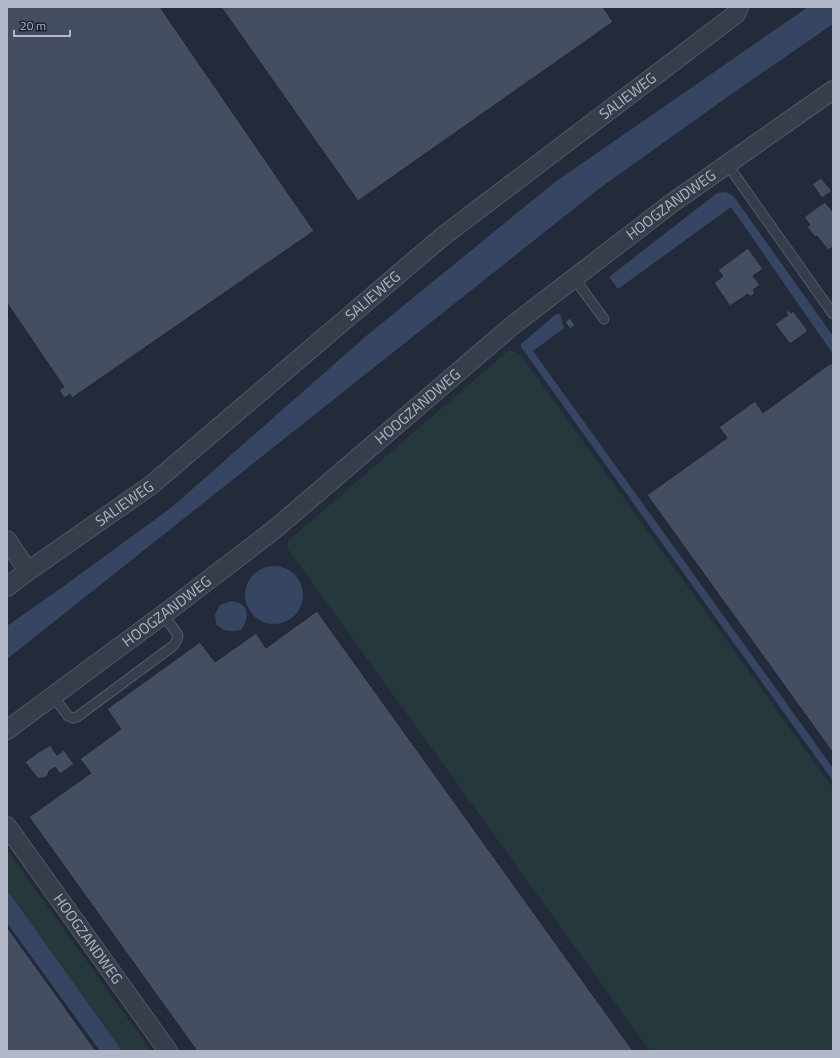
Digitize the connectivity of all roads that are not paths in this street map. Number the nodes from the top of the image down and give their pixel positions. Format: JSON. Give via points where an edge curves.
{"nodes":[{"id":1,"x":739,"y":7,"type":"edge"},
{"id":2,"x":833,"y":90,"type":"edge"},
{"id":3,"x":727,"y":164,"type":"junction"},
{"id":4,"x":574,"y":278,"type":"junction"},
{"id":5,"x":833,"y":314,"type":"edge"},
{"id":6,"x":604,"y":319,"type":"dead end"},
{"id":7,"x":7,"y":540,"type":"edge"},
{"id":8,"x":28,"y":571,"type":"junction"},
{"id":9,"x":7,"y":587,"type":"edge"},
{"id":10,"x":163,"y":614,"type":"junction"},
{"id":11,"x":53,"y":696,"type":"junction"},
{"id":12,"x":7,"y":730,"type":"edge"},
{"id":13,"x":7,"y":826,"type":"edge"},
{"id":14,"x":168,"y":1051,"type":"edge"}],
"edges":[{"from":1,"to":8,"type":"street","name":"SALIEWEG","via":[[736,14],[442,237],[150,486]]},
{"from":2,"to":3,"type":"street","name":"HOOGZANDWEG"},
{"from":3,"to":4,"type":"street","name":"HOOGZANDWEG"},
{"from":3,"to":5,"type":"lane"},
{"from":4,"to":6,"type":"lane"},
{"from":4,"to":10,"type":"street","name":"HOOGZANDWEG","via":[[513,325],[275,529]]},
{"from":7,"to":8,"type":"street"},
{"from":8,"to":9,"type":"street","name":"SALIEWEG"},
{"from":10,"to":11,"type":"street","name":"HOOGZANDWEG"},
{"from":10,"to":11,"type":"lane","via":[[178,635],[173,646],[77,717],[68,716]]},
{"from":11,"to":12,"type":"street","name":"HOOGZANDWEG"},
{"from":13,"to":14,"type":"street","name":"HOOGZANDWEG"}]}
